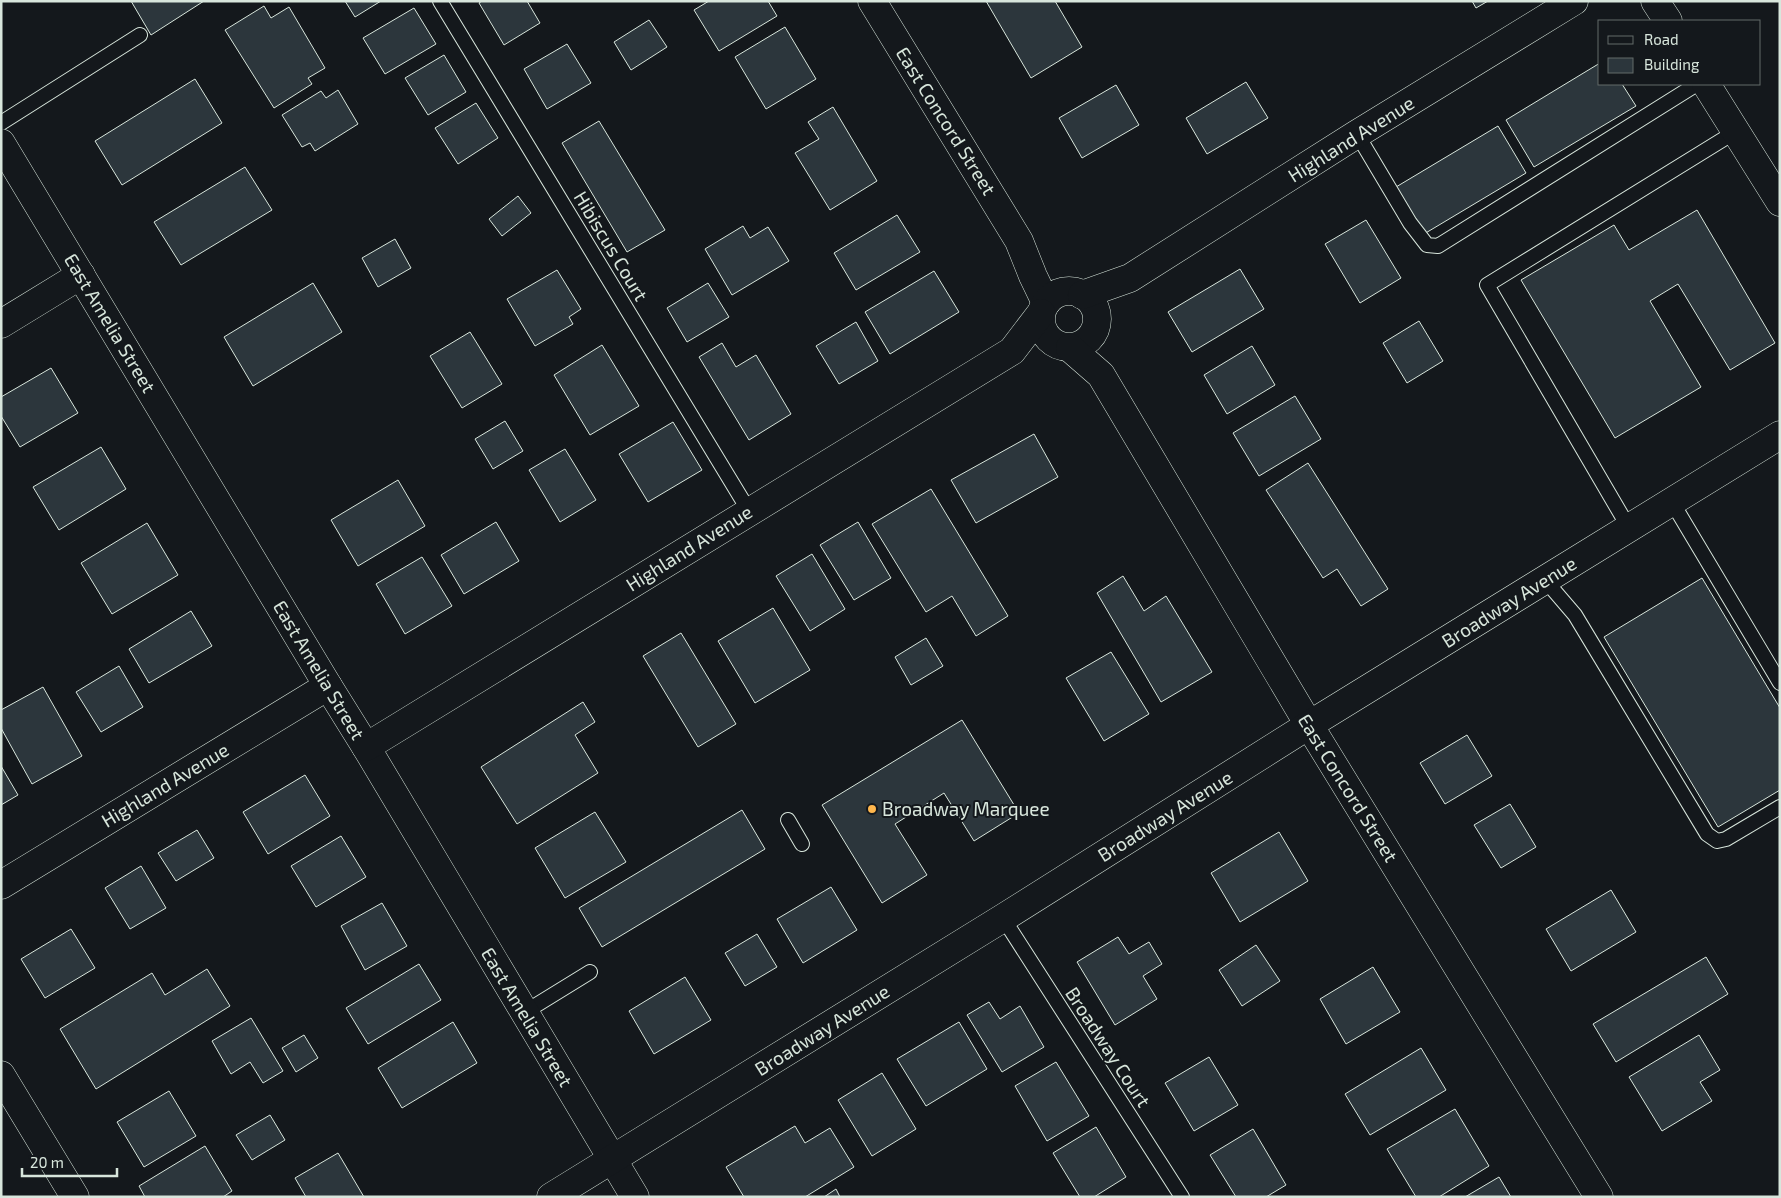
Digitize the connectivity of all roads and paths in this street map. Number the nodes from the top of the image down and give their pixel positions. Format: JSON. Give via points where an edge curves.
{"nodes":[{"id":1,"x":440,"y":1,"type":"edge"},
{"id":2,"x":872,"y":1,"type":"edge"},
{"id":3,"x":1574,"y":1,"type":"edge"},
{"id":4,"x":1655,"y":1,"type":"edge"},
{"id":5,"x":1667,"y":20,"type":"edge"},
{"id":6,"x":140,"y":35,"type":"dead end"},
{"id":7,"x":1695,"y":85,"type":"edge"},
{"id":8,"x":1707,"y":85,"type":"edge"},
{"id":9,"x":1,"y":122,"type":"edge"},
{"id":10,"x":1735,"y":132,"type":"junction"},
{"id":11,"x":1357,"y":134,"type":"junction"},
{"id":12,"x":1,"y":144,"type":"edge"},
{"id":13,"x":1780,"y":202,"type":"edge"},
{"id":14,"x":1020,"y":241,"type":"junction"},
{"id":15,"x":81,"y":275,"type":"junction"},
{"id":16,"x":1087,"y":307,"type":"junction"},
{"id":17,"x":1044,"y":308,"type":"junction"},
{"id":18,"x":1,"y":324,"type":"edge"},
{"id":19,"x":1066,"y":348,"type":"junction"},
{"id":20,"x":1012,"y":351,"type":"junction"},
{"id":21,"x":1101,"y":376,"type":"junction"},
{"id":22,"x":1780,"y":435,"type":"edge"},
{"id":23,"x":1672,"y":502,"type":"junction"},
{"id":24,"x":749,"y":511,"type":"junction"},
{"id":25,"x":1629,"y":528,"type":"junction"},
{"id":26,"x":1545,"y":580,"type":"junction"},
{"id":27,"x":1780,"y":683,"type":"edge"},
{"id":28,"x":328,"y":686,"type":"junction"},
{"id":29,"x":1309,"y":725,"type":"junction"},
{"id":30,"x":366,"y":747,"type":"junction"},
{"id":31,"x":1780,"y":807,"type":"edge"},
{"id":32,"x":788,"y":820,"type":"dead end"},
{"id":33,"x":802,"y":844,"type":"dead end"},
{"id":34,"x":1,"y":885,"type":"edge"},
{"id":35,"x":1003,"y":918,"type":"junction"},
{"id":36,"x":590,"y":972,"type":"dead end"},
{"id":37,"x":525,"y":1012,"type":"junction"},
{"id":38,"x":1,"y":1075,"type":"edge"},
{"id":39,"x":612,"y":1159,"type":"junction"},
{"id":40,"x":75,"y":1197,"type":"edge"},
{"id":41,"x":551,"y":1197,"type":"edge"},
{"id":42,"x":635,"y":1197,"type":"edge"},
{"id":43,"x":1182,"y":1197,"type":"edge"},
{"id":44,"x":1599,"y":1197,"type":"edge"}],
"edges":[{"from":1,"to":24,"type":"lane","name":"Hibiscus Court"},
{"from":2,"to":14,"type":"street","name":"East Concord Street"},
{"from":3,"to":11,"type":"street","name":"Highland Avenue"},
{"from":4,"to":5,"type":"street"},
{"from":6,"to":9,"type":"lane"},
{"from":7,"to":11,"type":"lane","via":[[1438,246],[1427,245],[1410,222]]},
{"from":8,"to":10,"type":"street"},
{"from":10,"to":13,"type":"street"},
{"from":10,"to":25,"type":"lane","via":[[1487,284]]},
{"from":11,"to":16,"type":"street","name":"Highland Avenue"},
{"from":12,"to":15,"type":"street","name":"East Amelia Street"},
{"from":14,"to":16,"type":"street","name":"East Concord Street"},
{"from":14,"to":17,"type":"street","name":"East Concord Street"},
{"from":15,"to":18,"type":"street"},
{"from":15,"to":28,"type":"street","name":"East Amelia Street"},
{"from":16,"to":17,"type":"street","via":[[1065,291],[1054,296]]},
{"from":16,"to":19,"type":"street","via":[[1091,336],[1083,344]]},
{"from":16,"to":21,"type":"street","name":"East Concord Street"},
{"from":17,"to":19,"type":"street","via":[[1041,324],[1045,334],[1052,342]]},
{"from":17,"to":20,"type":"street","name":"Highland Avenue"},
{"from":19,"to":20,"type":"street","name":"Highland Avenue"},
{"from":19,"to":21,"type":"street","name":"East Concord Street"},
{"from":20,"to":24,"type":"street","name":"Highland Avenue"},
{"from":21,"to":29,"type":"street","name":"East Concord Street"},
{"from":22,"to":23,"type":"street","name":"Broadway Avenue"},
{"from":23,"to":25,"type":"street","name":"Broadway Avenue"},
{"from":23,"to":27,"type":"lane"},
{"from":24,"to":30,"type":"street","name":"Highland Avenue"},
{"from":25,"to":26,"type":"street","name":"Broadway Avenue"},
{"from":26,"to":29,"type":"street","name":"Broadway Avenue"},
{"from":26,"to":31,"type":"lane","via":[[1574,615],[1707,834],[1717,841],[1726,839]]},
{"from":28,"to":30,"type":"street","name":"East Amelia Street"},
{"from":28,"to":34,"type":"street","name":"Highland Avenue"},
{"from":29,"to":35,"type":"street","name":"Broadway Avenue"},
{"from":29,"to":44,"type":"street","name":"East Concord Street"},
{"from":30,"to":37,"type":"street","name":"East Amelia Street"},
{"from":32,"to":33,"type":"lane"},
{"from":35,"to":39,"type":"street","name":"Broadway Avenue"},
{"from":35,"to":43,"type":"lane","name":"Broadway Court"},
{"from":36,"to":37,"type":"lane"},
{"from":37,"to":39,"type":"street","name":"East Amelia Street"},
{"from":38,"to":40,"type":"street"},
{"from":39,"to":41,"type":"street","name":"Broadway Avenue"},
{"from":39,"to":42,"type":"street","name":"East Amelia Street"}]}
